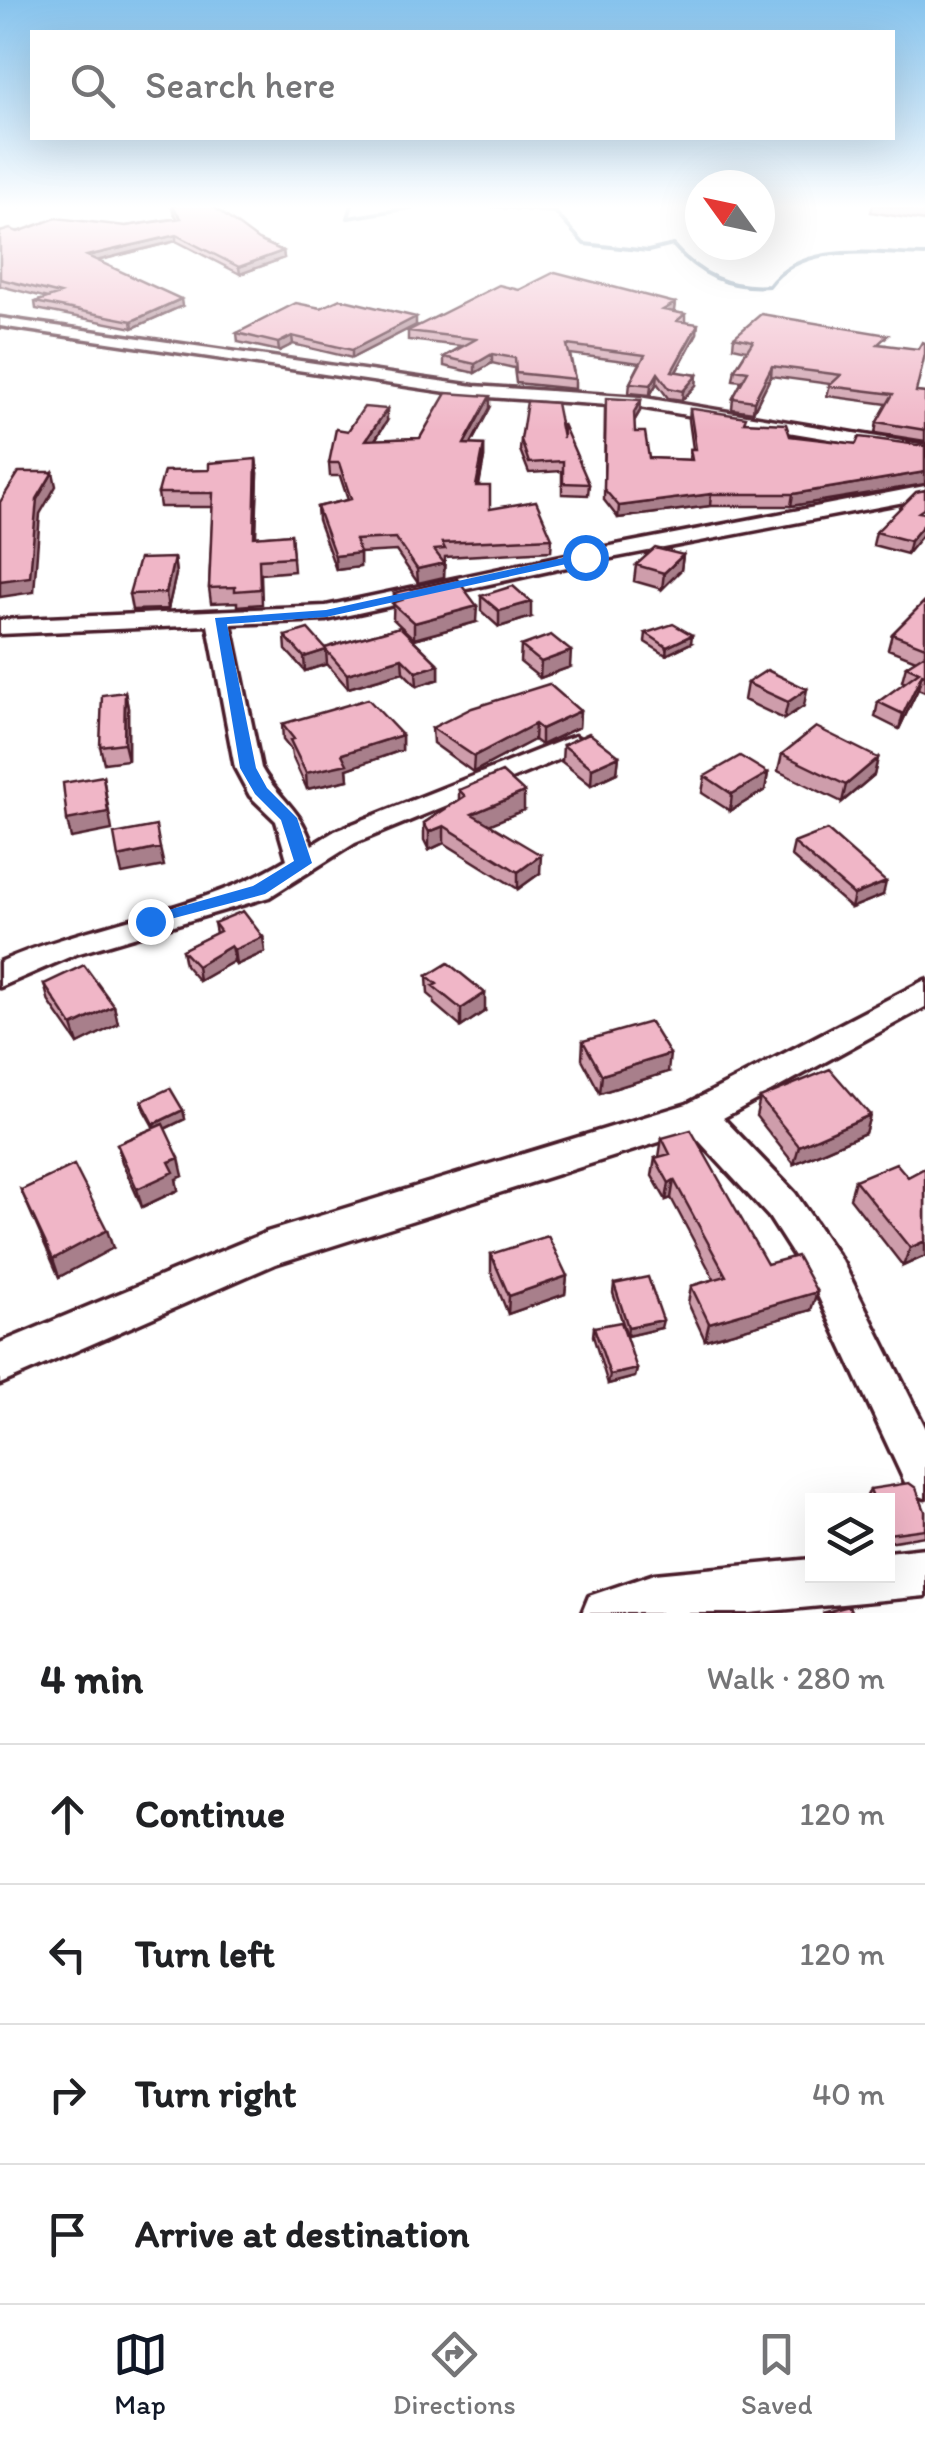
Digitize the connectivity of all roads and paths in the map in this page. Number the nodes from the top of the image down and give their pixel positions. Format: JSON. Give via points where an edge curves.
{"nodes":[{"id":1,"x":0,"y":322,"type":"edge"},
{"id":2,"x":925,"y":450,"type":"edge"},
{"id":3,"x":925,"y":492,"type":"edge"},
{"id":4,"x":219,"y":620,"type":"junction"},
{"id":5,"x":0,"y":627,"type":"edge"},
{"id":6,"x":575,"y":744,"type":"edge"},
{"id":7,"x":303,"y":863,"type":"junction"},
{"id":8,"x":0,"y":975,"type":"edge"},
{"id":9,"x":925,"y":992,"type":"edge"},
{"id":10,"x":698,"y":1115,"type":"junction"},
{"id":11,"x":0,"y":1364,"type":"edge"},
{"id":12,"x":925,"y":1475,"type":"edge"},
{"id":13,"x":925,"y":1572,"type":"edge"},
{"id":14,"x":606,"y":1613,"type":"edge"}],
"edges":[{"from":1,"to":2,"type":"street","via":[[420,385],[639,402]]},
{"from":3,"to":4,"type":"street","via":[[326,614]]},
{"from":4,"to":5,"type":"street"},
{"from":4,"to":7,"type":"street","via":[[248,768],[288,818]]},
{"from":6,"to":7,"type":"street","via":[[345,837]]},
{"from":7,"to":8,"type":"street","via":[[259,890],[65,946]]},
{"from":9,"to":10,"type":"street"},
{"from":10,"to":11,"type":"street","via":[[267,1249]]},
{"from":10,"to":12,"type":"street","via":[[782,1205],[829,1276]]},
{"from":13,"to":14,"type":"street","via":[[654,1598]]}]}
